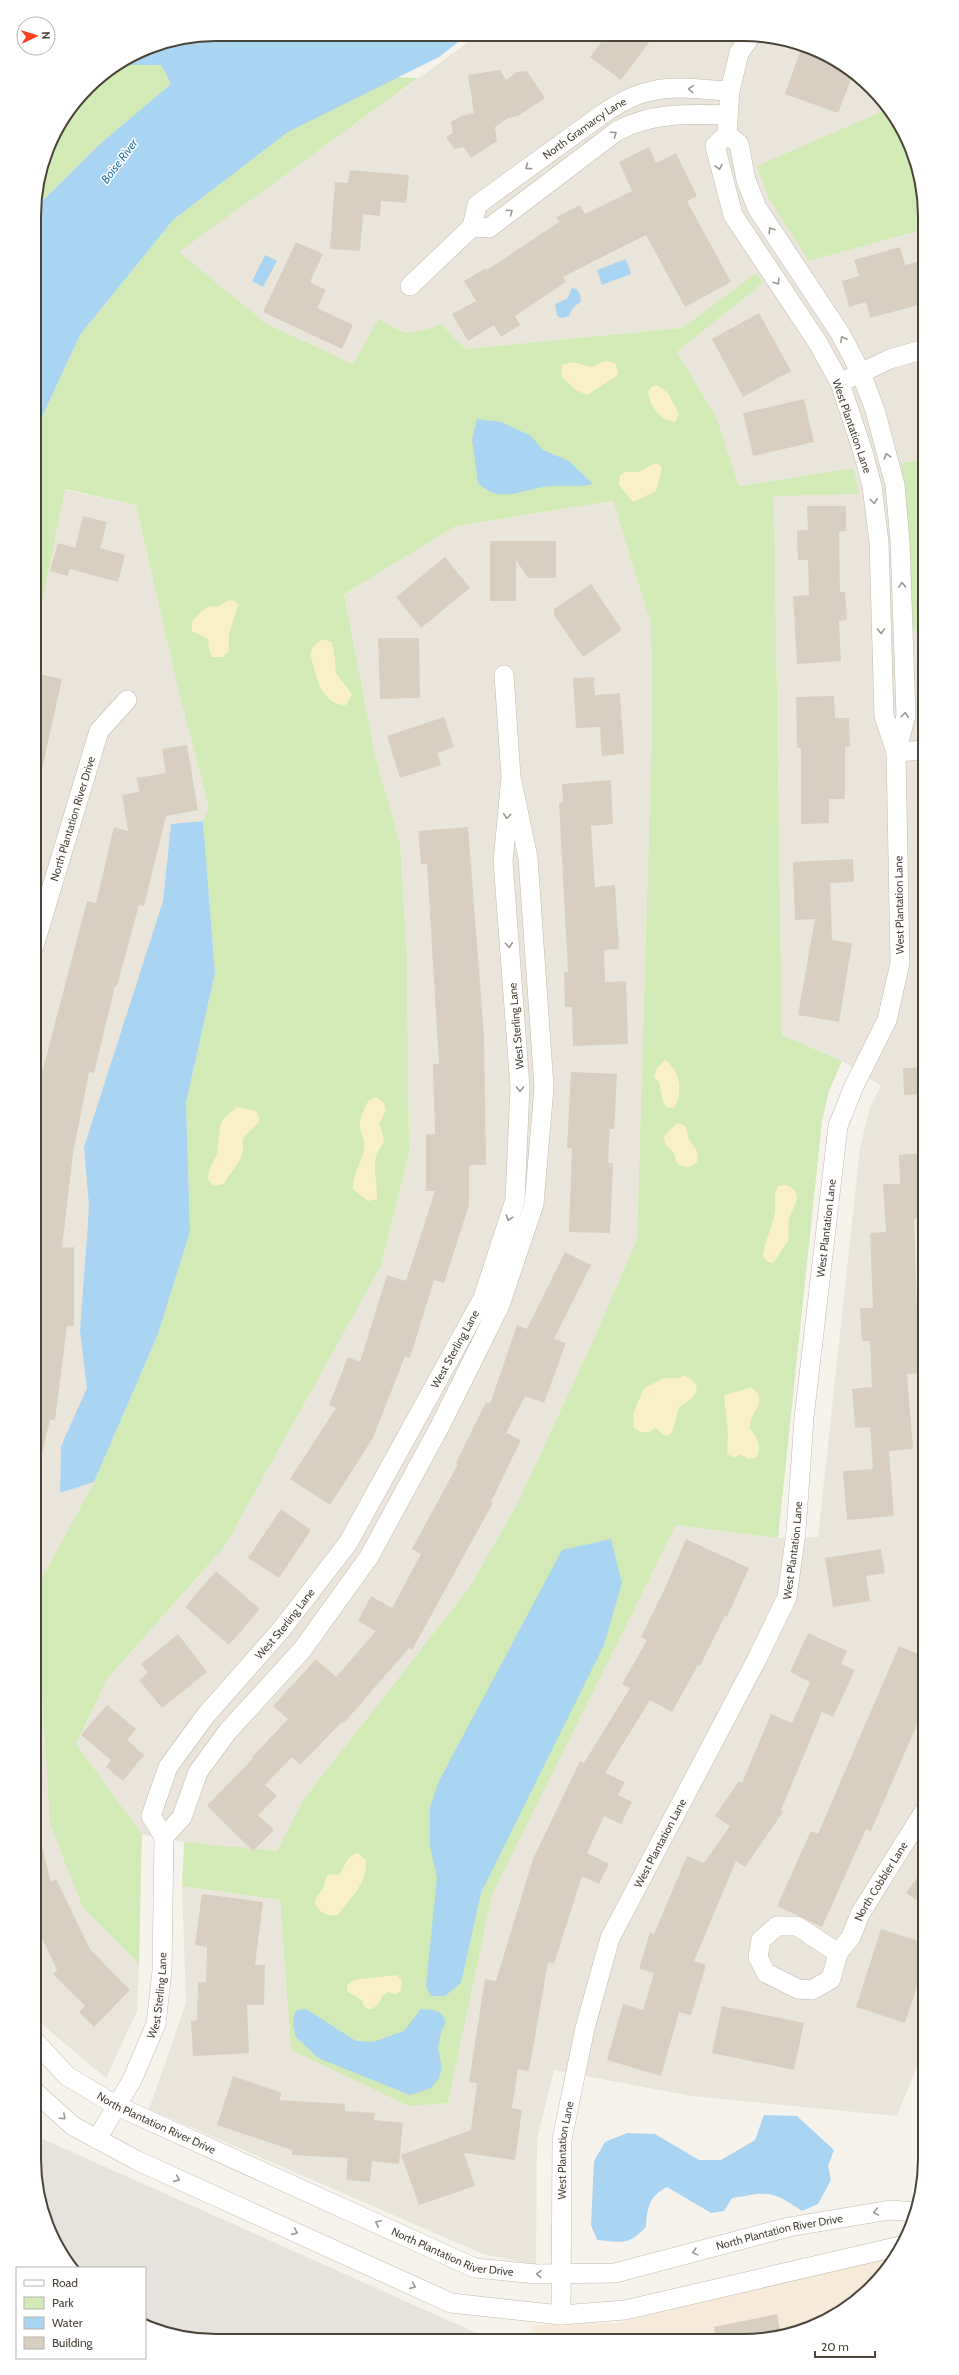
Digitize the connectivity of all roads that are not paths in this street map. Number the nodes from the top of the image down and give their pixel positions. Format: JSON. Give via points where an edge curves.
{"nodes":[{"id":1,"x":747,"y":41,"type":"edge"},
{"id":2,"x":730,"y":91,"type":"junction"},
{"id":3,"x":727,"y":115,"type":"junction"},
{"id":4,"x":727,"y":134,"type":"junction"},
{"id":5,"x":472,"y":227,"type":"junction"},
{"id":6,"x":410,"y":286,"type":"dead end"},
{"id":7,"x":918,"y":351,"type":"edge"},
{"id":8,"x":861,"y":373,"type":"junction"},
{"id":9,"x":840,"y":383,"type":"junction"},
{"id":10,"x":504,"y":675,"type":"dead end"},
{"id":11,"x":126,"y":700,"type":"dead end"},
{"id":12,"x":918,"y":750,"type":"edge"},
{"id":13,"x":896,"y":752,"type":"junction"},
{"id":14,"x":511,"y":777,"type":"junction"},
{"id":15,"x":41,"y":923,"type":"edge"},
{"id":16,"x":918,"y":1821,"type":"edge"},
{"id":17,"x":164,"y":1837,"type":"junction"},
{"id":18,"x":838,"y":1953,"type":"dead end"},
{"id":19,"x":41,"y":2048,"type":"edge"},
{"id":20,"x":41,"y":2097,"type":"edge"},
{"id":21,"x":117,"y":2106,"type":"junction"},
{"id":22,"x":97,"y":2139,"type":"junction"},
{"id":23,"x":910,"y":2212,"type":"edge"},
{"id":24,"x":894,"y":2247,"type":"edge"},
{"id":25,"x":560,"y":2274,"type":"junction"},
{"id":26,"x":561,"y":2315,"type":"junction"}],
"edges":[{"from":1,"to":2,"type":"street","via":[[739,53]]},
{"from":2,"to":3,"type":"street"},
{"from":2,"to":5,"type":"street","name":"North Gramarcy Lane","one_way":true,"via":[[652,90],[623,101],[477,205]]},
{"from":3,"to":4,"type":"street"},
{"from":5,"to":3,"type":"street","name":"North Gramarcy Lane","one_way":true,"via":[[488,228],[617,131],[635,122],[659,116]]},
{"from":8,"to":4,"type":"street","name":"West Plantation Lane","one_way":true,"via":[[840,333],[758,208],[746,180],[739,144]]},
{"from":4,"to":9,"type":"street","name":"West Plantation Lane","one_way":true,"via":[[715,146],[733,215],[818,343]]},
{"from":5,"to":6,"type":"street"},
{"from":7,"to":8,"type":"street"},
{"from":8,"to":9,"type":"street"},
{"from":13,"to":8,"type":"street","name":"West Plantation Lane","one_way":true,"via":[[906,716],[900,541],[895,485],[875,410]]},
{"from":9,"to":13,"type":"street","name":"West Plantation Lane","one_way":true,"via":[[872,486],[879,542],[884,716]]},
{"from":10,"to":14,"type":"street","name":"West Sterling Lane"},
{"from":11,"to":15,"type":"street","name":"North Plantation River Drive","via":[[99,731]]},
{"from":12,"to":13,"type":"street"},
{"from":13,"to":25,"type":"street","name":"West Plantation Lane","via":[[900,963],[887,1020],[854,1086],[838,1126],[804,1418],[796,1532],[787,1597],[610,1938],[585,2028],[562,2139]]},
{"from":14,"to":17,"type":"street","name":"West Sterling Lane","via":[[528,858],[544,1087],[534,1204],[500,1305],[440,1426],[368,1557],[302,1650],[228,1731],[198,1772],[182,1817]]},
{"from":14,"to":17,"type":"street","name":"West Sterling Lane","one_way":true,"via":[[503,861],[520,1095],[515,1200],[486,1291],[348,1543],[281,1630],[206,1715],[168,1767],[151,1816]]},
{"from":16,"to":18,"type":"street","name":"North Cobbler Lane","via":[[860,1914],[851,1937]]},
{"from":17,"to":21,"type":"street","name":"West Sterling Lane","via":[[162,1971],[156,2024],[132,2080]]},
{"from":19,"to":21,"type":"street","name":"North Plantation River Drive","via":[[67,2076]]},
{"from":20,"to":22,"type":"street","one_way":true,"via":[[73,2126]]},
{"from":21,"to":22,"type":"street","name":"West Sterling Lane"},
{"from":25,"to":21,"type":"street","name":"North Plantation River Drive","one_way":true,"via":[[475,2268]]},
{"from":22,"to":26,"type":"street","one_way":true,"via":[[138,2161],[451,2303]]},
{"from":23,"to":25,"type":"street","name":"North Plantation River Drive","one_way":true,"via":[[890,2210],[789,2227],[615,2273]]},
{"from":24,"to":26,"type":"street","via":[[626,2310]]},
{"from":25,"to":26,"type":"street","name":"West Plantation Lane"}]}
